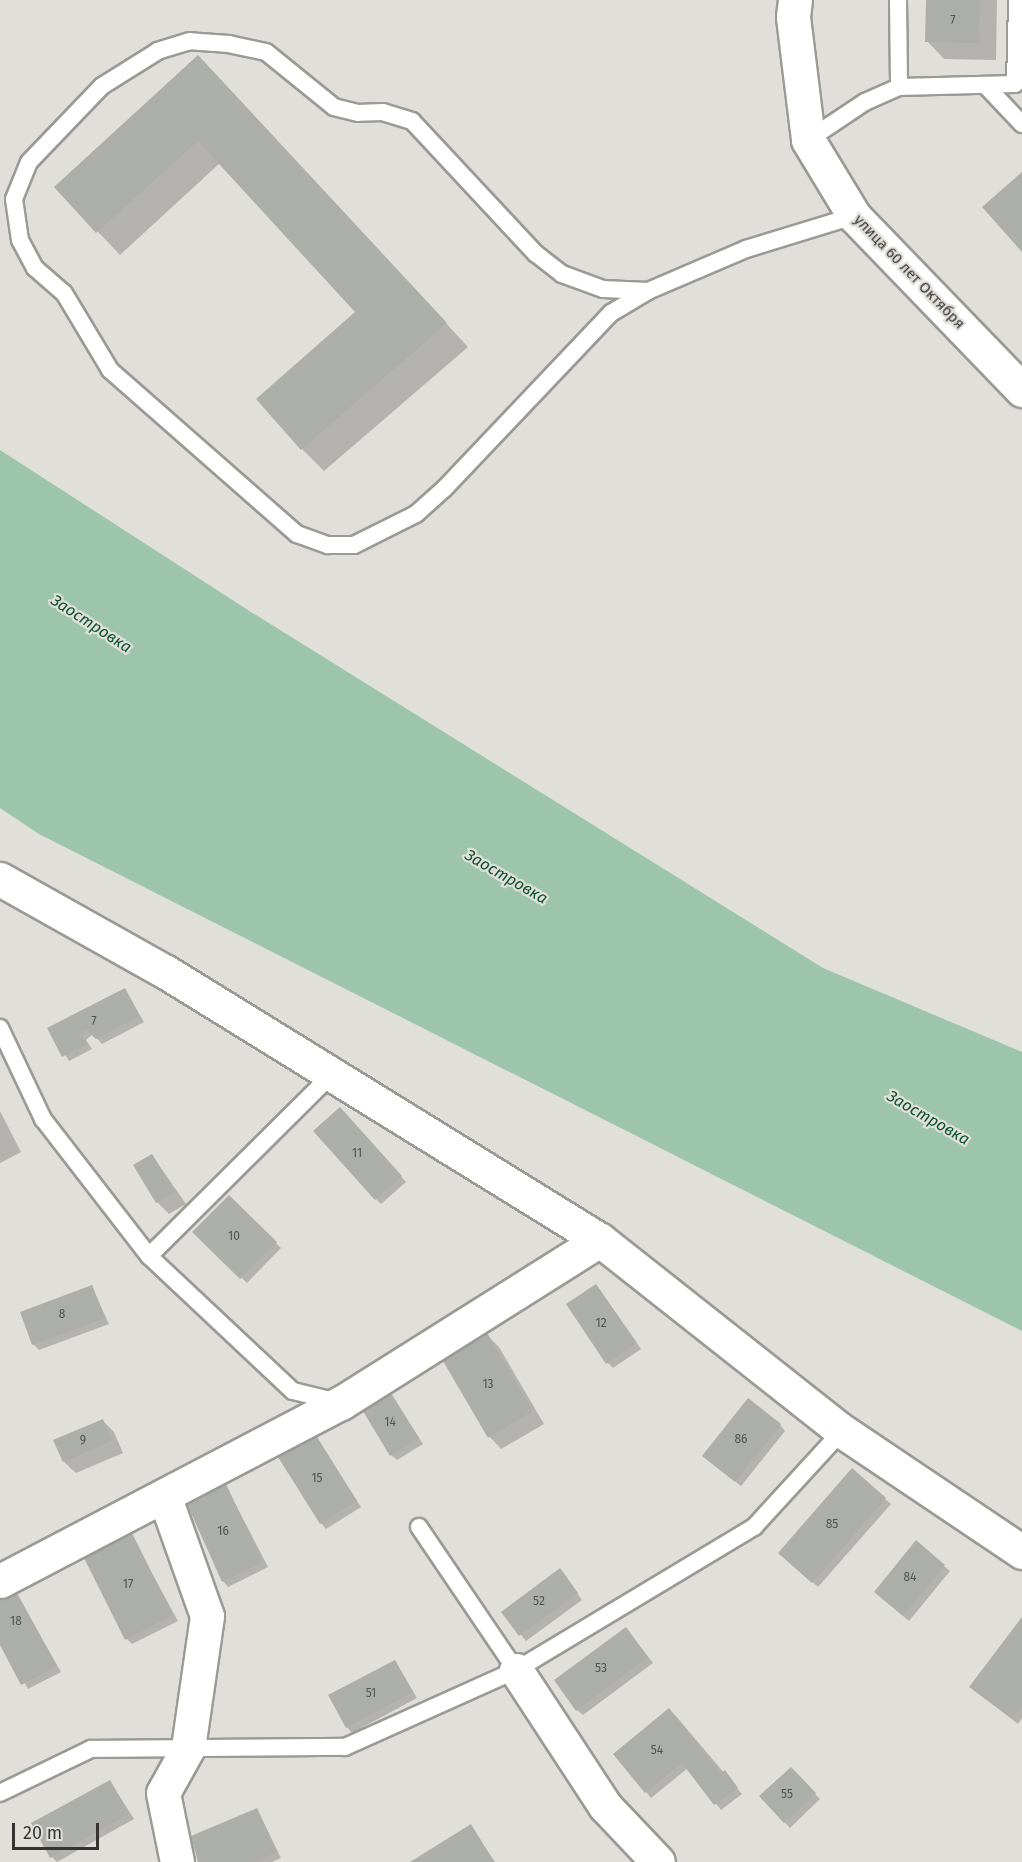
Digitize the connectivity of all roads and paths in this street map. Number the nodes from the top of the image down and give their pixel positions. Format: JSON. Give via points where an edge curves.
{"nodes":[{"id":1,"x":795,"y":0,"type":"edge"},
{"id":2,"x":898,"y":0,"type":"edge"},
{"id":3,"x":1017,"y":0,"type":"edge"},
{"id":4,"x":985,"y":85,"type":"junction"},
{"id":5,"x":899,"y":87,"type":"junction"},
{"id":6,"x":1022,"y":124,"type":"edge"},
{"id":7,"x":808,"y":140,"type":"junction"},
{"id":8,"x":854,"y":216,"type":"junction"},
{"id":9,"x":648,"y":291,"type":"junction"},
{"id":10,"x":1022,"y":390,"type":"edge"},
{"id":11,"x":0,"y":879,"type":"edge"},
{"id":12,"x":0,"y":1028,"type":"edge"},
{"id":13,"x":331,"y":1075,"type":"junction"},
{"id":14,"x":600,"y":1240,"type":"junction"},
{"id":15,"x":149,"y":1256,"type":"junction"},
{"id":16,"x":341,"y":1403,"type":"junction"},
{"id":17,"x":842,"y":1431,"type":"junction"},
{"id":18,"x":165,"y":1498,"type":"junction"},
{"id":19,"x":419,"y":1527,"type":"dead end"},
{"id":20,"x":1022,"y":1552,"type":"edge"},
{"id":21,"x":0,"y":1581,"type":"edge"},
{"id":22,"x":516,"y":1670,"type":"junction"},
{"id":23,"x":188,"y":1748,"type":"junction"},
{"id":24,"x":0,"y":1793,"type":"edge"},
{"id":25,"x":177,"y":1862,"type":"edge"},
{"id":26,"x":658,"y":1862,"type":"edge"}],
"edges":[{"from":1,"to":7,"type":"street","name":"улица 60 лет Октября","via":[[793,17]]},
{"from":2,"to":5,"type":"lane"},
{"from":3,"to":4,"type":"lane","via":[[1015,84]]},
{"from":4,"to":5,"type":"lane"},
{"from":4,"to":6,"type":"lane"},
{"from":5,"to":7,"type":"lane","via":[[865,102]]},
{"from":7,"to":8,"type":"street","name":"улица 60 лет Октября"},
{"from":8,"to":9,"type":"lane","via":[[746,249]]},
{"from":8,"to":10,"type":"street","name":"улица 60 лет Октября"},
{"from":9,"to":9,"type":"lane","via":[[612,314],[416,514],[354,545],[328,544],[297,534],[110,370],[64,293],[35,268],[20,240],[14,199],[29,162],[102,86],[158,51],[190,41],[229,44],[266,52],[334,107],[358,113],[383,112],[412,121],[536,254],[562,274],[603,289]]},
{"from":11,"to":13,"type":"street","via":[[166,972]]},
{"from":12,"to":15,"type":"lane","via":[[43,1119]]},
{"from":13,"to":14,"type":"street"},
{"from":13,"to":15,"type":"lane"},
{"from":14,"to":16,"type":"street"},
{"from":14,"to":17,"type":"street"},
{"from":15,"to":16,"type":"lane","via":[[293,1391]]},
{"from":16,"to":18,"type":"street"},
{"from":17,"to":20,"type":"street"},
{"from":17,"to":22,"type":"lane","via":[[754,1527]]},
{"from":18,"to":21,"type":"street"},
{"from":18,"to":23,"type":"street","via":[[207,1616]]},
{"from":19,"to":22,"type":"lane"},
{"from":22,"to":23,"type":"lane","via":[[345,1747]]},
{"from":22,"to":26,"type":"street","via":[[605,1806]]},
{"from":23,"to":24,"type":"lane","via":[[91,1749]]},
{"from":23,"to":25,"type":"street","via":[[163,1793]]}]}
